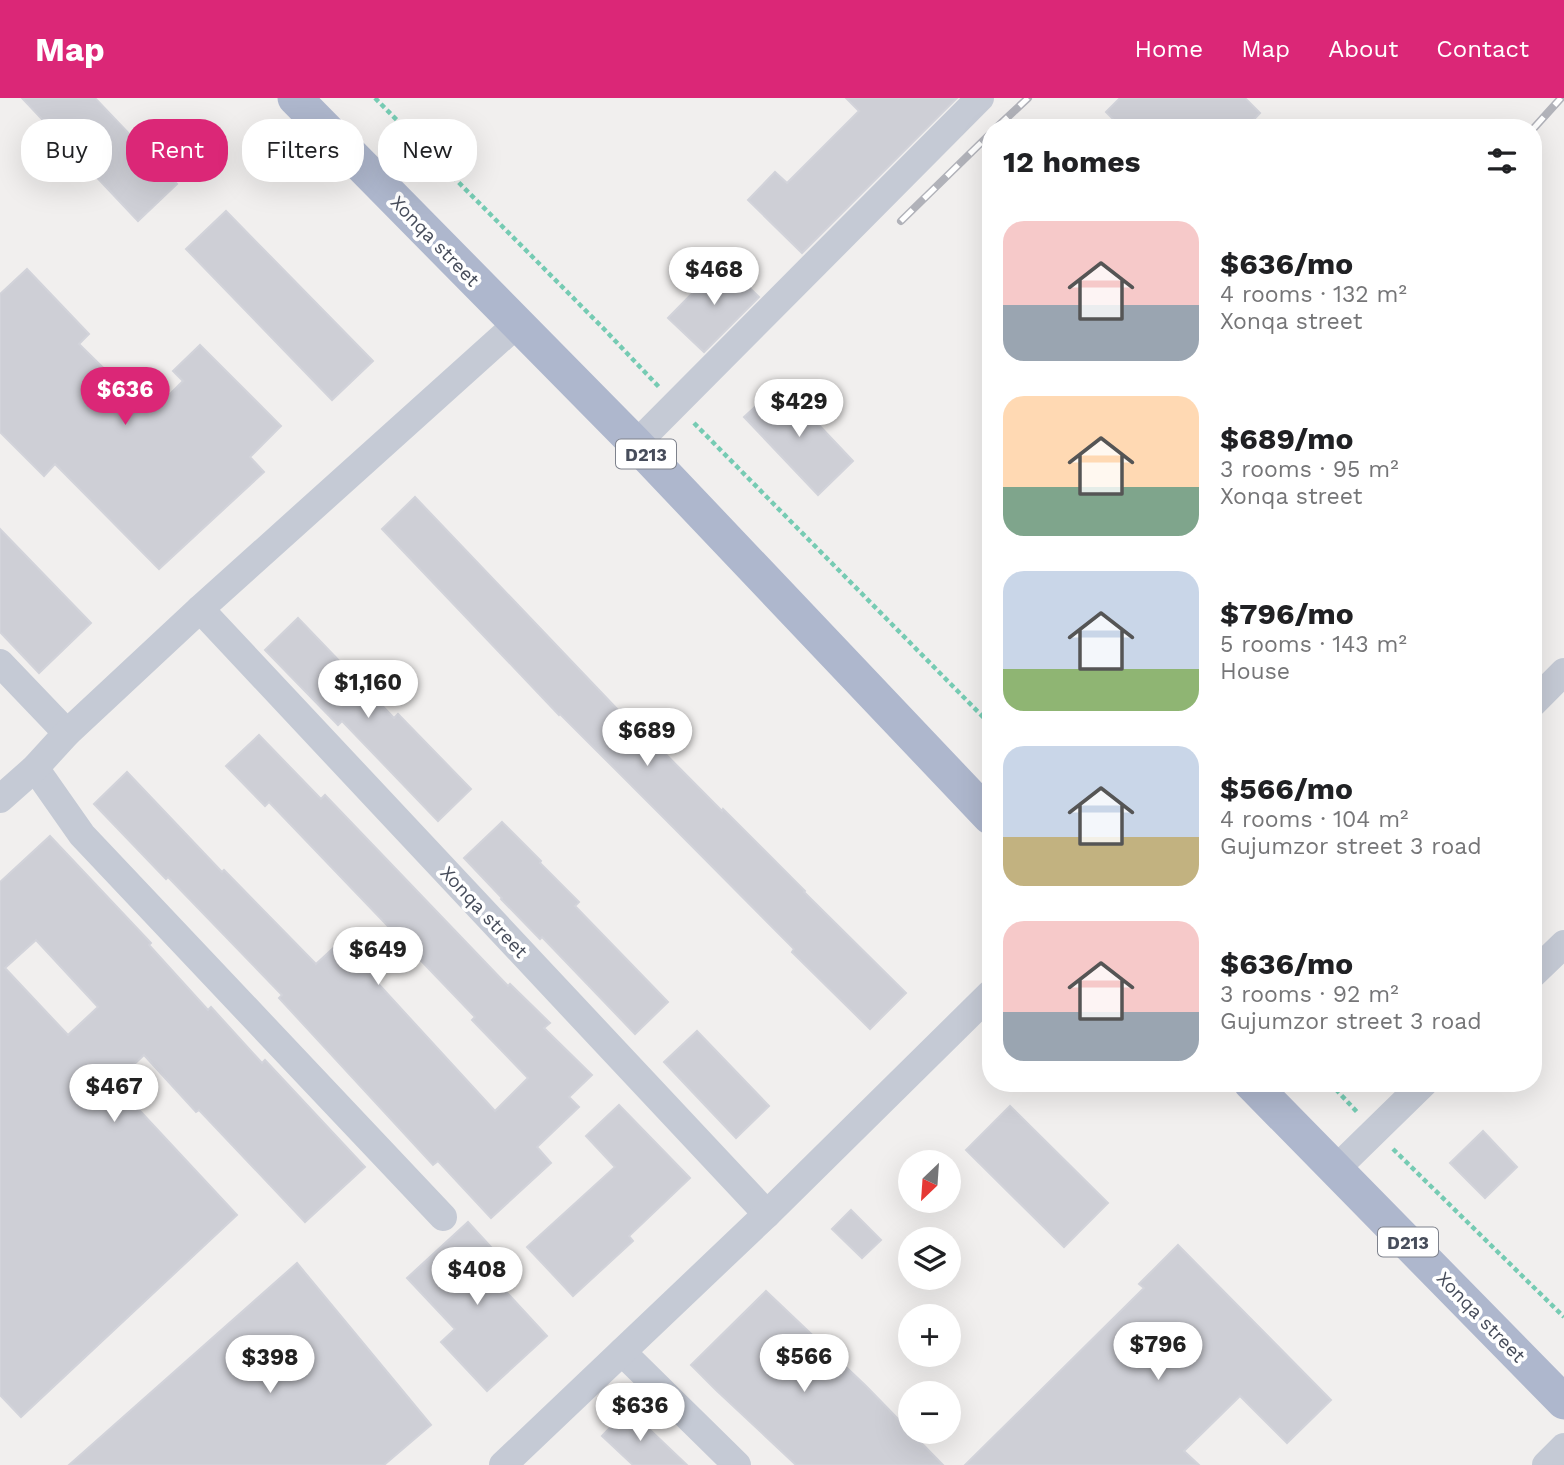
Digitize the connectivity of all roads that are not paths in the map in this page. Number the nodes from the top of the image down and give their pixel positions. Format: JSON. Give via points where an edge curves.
{"nodes":[{"id":1,"x":295,"y":98,"type":"edge"},
{"id":2,"x":980,"y":98,"type":"edge"},
{"id":3,"x":517,"y":324,"type":"junction"},
{"id":4,"x":636,"y":444,"type":"junction"},
{"id":5,"x":200,"y":609,"type":"junction"},
{"id":6,"x":0,"y":663,"type":"edge"},
{"id":7,"x":1564,"y":672,"type":"edge"},
{"id":8,"x":1542,"y":694,"type":"edge"},
{"id":9,"x":66,"y":733,"type":"junction"},
{"id":10,"x":35,"y":768,"type":"junction"},
{"id":11,"x":0,"y":799,"type":"edge"},
{"id":12,"x":982,"y":809,"type":"edge"},
{"id":13,"x":1564,"y":944,"type":"edge"},
{"id":14,"x":1542,"y":965,"type":"edge"},
{"id":15,"x":982,"y":1001,"type":"edge"},
{"id":16,"x":1260,"y":1092,"type":"edge"},
{"id":17,"x":1414,"y":1092,"type":"edge"},
{"id":18,"x":1336,"y":1169,"type":"junction"},
{"id":19,"x":767,"y":1214,"type":"junction"},
{"id":20,"x":443,"y":1217,"type":"dead end"},
{"id":21,"x":622,"y":1352,"type":"junction"},
{"id":22,"x":1564,"y":1402,"type":"edge"},
{"id":23,"x":1564,"y":1447,"type":"edge"},
{"id":24,"x":503,"y":1465,"type":"edge"},
{"id":25,"x":737,"y":1465,"type":"edge"},
{"id":26,"x":1546,"y":1465,"type":"edge"}],
"edges":[{"from":1,"to":3,"type":"main road","name":"Xonqa street","number":"D213"},
{"from":2,"to":4,"type":"street"},
{"from":3,"to":4,"type":"main road","name":"Xonqa street","number":"D213"},
{"from":3,"to":5,"type":"street"},
{"from":4,"to":12,"type":"main road","name":"Xonqa street","number":"D213"},
{"from":5,"to":9,"type":"street"},
{"from":5,"to":19,"type":"street","name":"Xonqa street"},
{"from":6,"to":9,"type":"street"},
{"from":7,"to":8,"type":"street"},
{"from":9,"to":10,"type":"street"},
{"from":10,"to":11,"type":"street"},
{"from":10,"to":20,"type":"street","via":[[82,835]]},
{"from":13,"to":14,"type":"street"},
{"from":15,"to":19,"type":"street"},
{"from":16,"to":18,"type":"main road","name":"Xonqa street","number":"D213"},
{"from":17,"to":18,"type":"street"},
{"from":18,"to":22,"type":"main road","name":"Xonqa street","number":"D213"},
{"from":19,"to":21,"type":"street"},
{"from":21,"to":24,"type":"street"},
{"from":21,"to":25,"type":"street"},
{"from":23,"to":26,"type":"street"}]}
